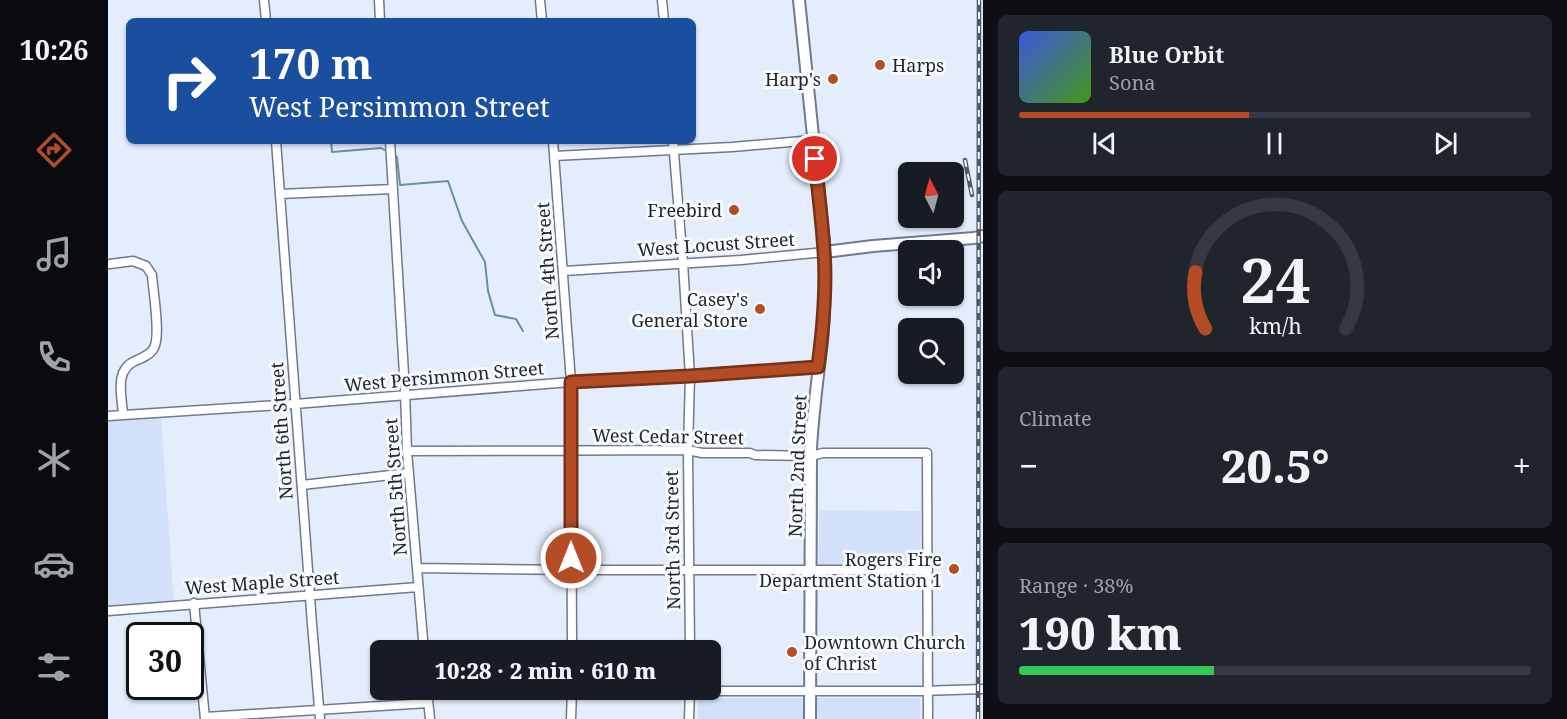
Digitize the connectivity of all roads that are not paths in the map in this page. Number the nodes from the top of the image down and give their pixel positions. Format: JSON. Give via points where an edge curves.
{"nodes":[{"id":1,"x":264,"y":0,"type":"edge"},
{"id":2,"x":379,"y":0,"type":"edge"},
{"id":3,"x":540,"y":0,"type":"edge"},
{"id":4,"x":662,"y":0,"type":"edge"},
{"id":5,"x":799,"y":0,"type":"edge"},
{"id":6,"x":266,"y":18,"type":"edge"},
{"id":7,"x":380,"y":18,"type":"edge"},
{"id":8,"x":542,"y":18,"type":"edge"},
{"id":9,"x":664,"y":18,"type":"edge"},
{"id":10,"x":813,"y":140,"type":"junction"},
{"id":11,"x":276,"y":144,"type":"edge"},
{"id":12,"x":390,"y":144,"type":"edge"},
{"id":13,"x":553,"y":144,"type":"edge"},
{"id":14,"x":674,"y":146,"type":"edge"},
{"id":15,"x":554,"y":156,"type":"junction"},
{"id":16,"x":393,"y":189,"type":"junction"},
{"id":17,"x":280,"y":194,"type":"junction"},
{"id":18,"x":981,"y":237,"type":"edge"},
{"id":19,"x":825,"y":252,"type":"junction"},
{"id":20,"x":684,"y":263,"type":"junction"},
{"id":21,"x":110,"y":264,"type":"dead end"},
{"id":22,"x":564,"y":271,"type":"junction"},
{"id":23,"x":818,"y":367,"type":"junction"},
{"id":24,"x":690,"y":376,"type":"junction"},
{"id":25,"x":571,"y":382,"type":"junction"},
{"id":26,"x":405,"y":395,"type":"junction"},
{"id":27,"x":295,"y":404,"type":"junction"},
{"id":28,"x":123,"y":415,"type":"junction"},
{"id":29,"x":108,"y":416,"type":"edge"},
{"id":30,"x":688,"y":450,"type":"junction"},
{"id":31,"x":407,"y":451,"type":"junction"},
{"id":32,"x":571,"y":451,"type":"junction"},
{"id":33,"x":811,"y":456,"type":"junction"},
{"id":34,"x":409,"y":473,"type":"junction"},
{"id":35,"x":302,"y":484,"type":"junction"},
{"id":36,"x":417,"y":568,"type":"junction"},
{"id":37,"x":811,"y":569,"type":"junction"},
{"id":38,"x":571,"y":570,"type":"junction"},
{"id":39,"x":690,"y":570,"type":"junction"},
{"id":40,"x":928,"y":570,"type":"junction"},
{"id":41,"x":418,"y":587,"type":"junction"},
{"id":42,"x":310,"y":595,"type":"junction"},
{"id":43,"x":194,"y":603,"type":"junction"},
{"id":44,"x":108,"y":610,"type":"edge"},
{"id":45,"x":423,"y":640,"type":"edge"},
{"id":46,"x":572,"y":640,"type":"edge"},
{"id":47,"x":690,"y":640,"type":"edge"},
{"id":48,"x":983,"y":689,"type":"edge"},
{"id":49,"x":721,"y":691,"type":"edge"},
{"id":50,"x":810,"y":691,"type":"junction"},
{"id":51,"x":928,"y":691,"type":"junction"},
{"id":52,"x":428,"y":700,"type":"edge"},
{"id":53,"x":572,"y":700,"type":"edge"},
{"id":54,"x":690,"y":700,"type":"edge"},
{"id":55,"x":428,"y":703,"type":"junction"},
{"id":56,"x":320,"y":714,"type":"edge"},
{"id":57,"x":205,"y":718,"type":"edge"},
{"id":58,"x":430,"y":719,"type":"edge"},
{"id":59,"x":572,"y":719,"type":"edge"},
{"id":60,"x":689,"y":719,"type":"edge"},
{"id":61,"x":810,"y":719,"type":"edge"},
{"id":62,"x":928,"y":719,"type":"edge"}],
"edges":[{"from":1,"to":6,"type":"street"},
{"from":2,"to":7,"type":"street"},
{"from":3,"to":8,"type":"street"},
{"from":4,"to":9,"type":"street"},
{"from":5,"to":10,"type":"main road","name":"North 2nd Street"},
{"from":10,"to":14,"type":"street"},
{"from":10,"to":19,"type":"main road","name":"North 2nd Street"},
{"from":11,"to":17,"type":"street","name":"North 6th Street"},
{"from":12,"to":16,"type":"street","name":"North 5th Street"},
{"from":13,"to":15,"type":"street","name":"North 4th Street"},
{"from":14,"to":15,"type":"street"},
{"from":14,"to":20,"type":"street","name":"North 3rd Street"},
{"from":15,"to":22,"type":"street","name":"North 4th Street"},
{"from":16,"to":17,"type":"street"},
{"from":16,"to":26,"type":"street","name":"North 5th Street"},
{"from":17,"to":27,"type":"street","name":"North 6th Street"},
{"from":18,"to":19,"type":"main road","name":"West Locust Street"},
{"from":19,"to":20,"type":"street","name":"West Locust Street"},
{"from":19,"to":23,"type":"main road","name":"North 2nd Street"},
{"from":20,"to":22,"type":"street","name":"West Locust Street"},
{"from":20,"to":24,"type":"street","name":"North 3rd Street"},
{"from":21,"to":28,"type":"street","via":[[133,261],[146,266],[152,275],[158,339],[152,352],[124,370],[120,379]]},
{"from":22,"to":25,"type":"street","name":"North 4th Street"},
{"from":23,"to":24,"type":"street","name":"West Persimmon Street"},
{"from":23,"to":33,"type":"main road","name":"North 2nd Street"},
{"from":24,"to":25,"type":"street","name":"West Persimmon Street"},
{"from":24,"to":30,"type":"street","name":"North 3rd Street"},
{"from":25,"to":26,"type":"street","name":"West Persimmon Street"},
{"from":25,"to":32,"type":"street","name":"North 4th Street"},
{"from":26,"to":27,"type":"street","name":"West Persimmon Street"},
{"from":26,"to":31,"type":"street","name":"North 5th Street"},
{"from":27,"to":28,"type":"street","name":"West Persimmon Street"},
{"from":27,"to":35,"type":"street","name":"North 6th Street"},
{"from":28,"to":29,"type":"street","name":"West Persimmon Street"},
{"from":30,"to":32,"type":"street","name":"West Cedar Street"},
{"from":30,"to":33,"type":"street","name":"West Cedar Street"},
{"from":30,"to":39,"type":"street","name":"North 3rd Street"},
{"from":31,"to":32,"type":"street","name":"West Cedar Street"},
{"from":31,"to":34,"type":"street","name":"North 5th Street"},
{"from":32,"to":38,"type":"street","name":"North 4th Street"},
{"from":33,"to":37,"type":"main road","name":"North 2nd Street"},
{"from":33,"to":40,"type":"street","name":"West Cedar Street","via":[[927,453]]},
{"from":34,"to":35,"type":"street"},
{"from":34,"to":36,"type":"street","name":"North 5th Street"},
{"from":35,"to":42,"type":"street","name":"North 6th Street"},
{"from":36,"to":38,"type":"street"},
{"from":36,"to":41,"type":"street","name":"North 5th Street"},
{"from":37,"to":39,"type":"street"},
{"from":37,"to":40,"type":"street"},
{"from":37,"to":50,"type":"main road","name":"North 2nd Street"},
{"from":38,"to":39,"type":"street"},
{"from":38,"to":46,"type":"street","name":"North 4th Street"},
{"from":39,"to":47,"type":"street","name":"North 3rd Street"},
{"from":40,"to":51,"type":"street"},
{"from":41,"to":42,"type":"street","name":"West Maple Street"},
{"from":41,"to":45,"type":"street","name":"North 5th Street"},
{"from":42,"to":43,"type":"street","name":"West Maple Street"},
{"from":42,"to":56,"type":"street","name":"North 6th Street"},
{"from":43,"to":44,"type":"street","name":"West Maple Street"},
{"from":43,"to":57,"type":"street"},
{"from":48,"to":51,"type":"street"},
{"from":49,"to":50,"type":"street"},
{"from":50,"to":51,"type":"street"},
{"from":50,"to":61,"type":"main road","name":"North 2nd Street"},
{"from":51,"to":62,"type":"street"},
{"from":52,"to":55,"type":"street"},
{"from":53,"to":59,"type":"street"},
{"from":54,"to":60,"type":"street"},
{"from":55,"to":56,"type":"street"},
{"from":55,"to":58,"type":"street"},
{"from":56,"to":57,"type":"street"}]}
